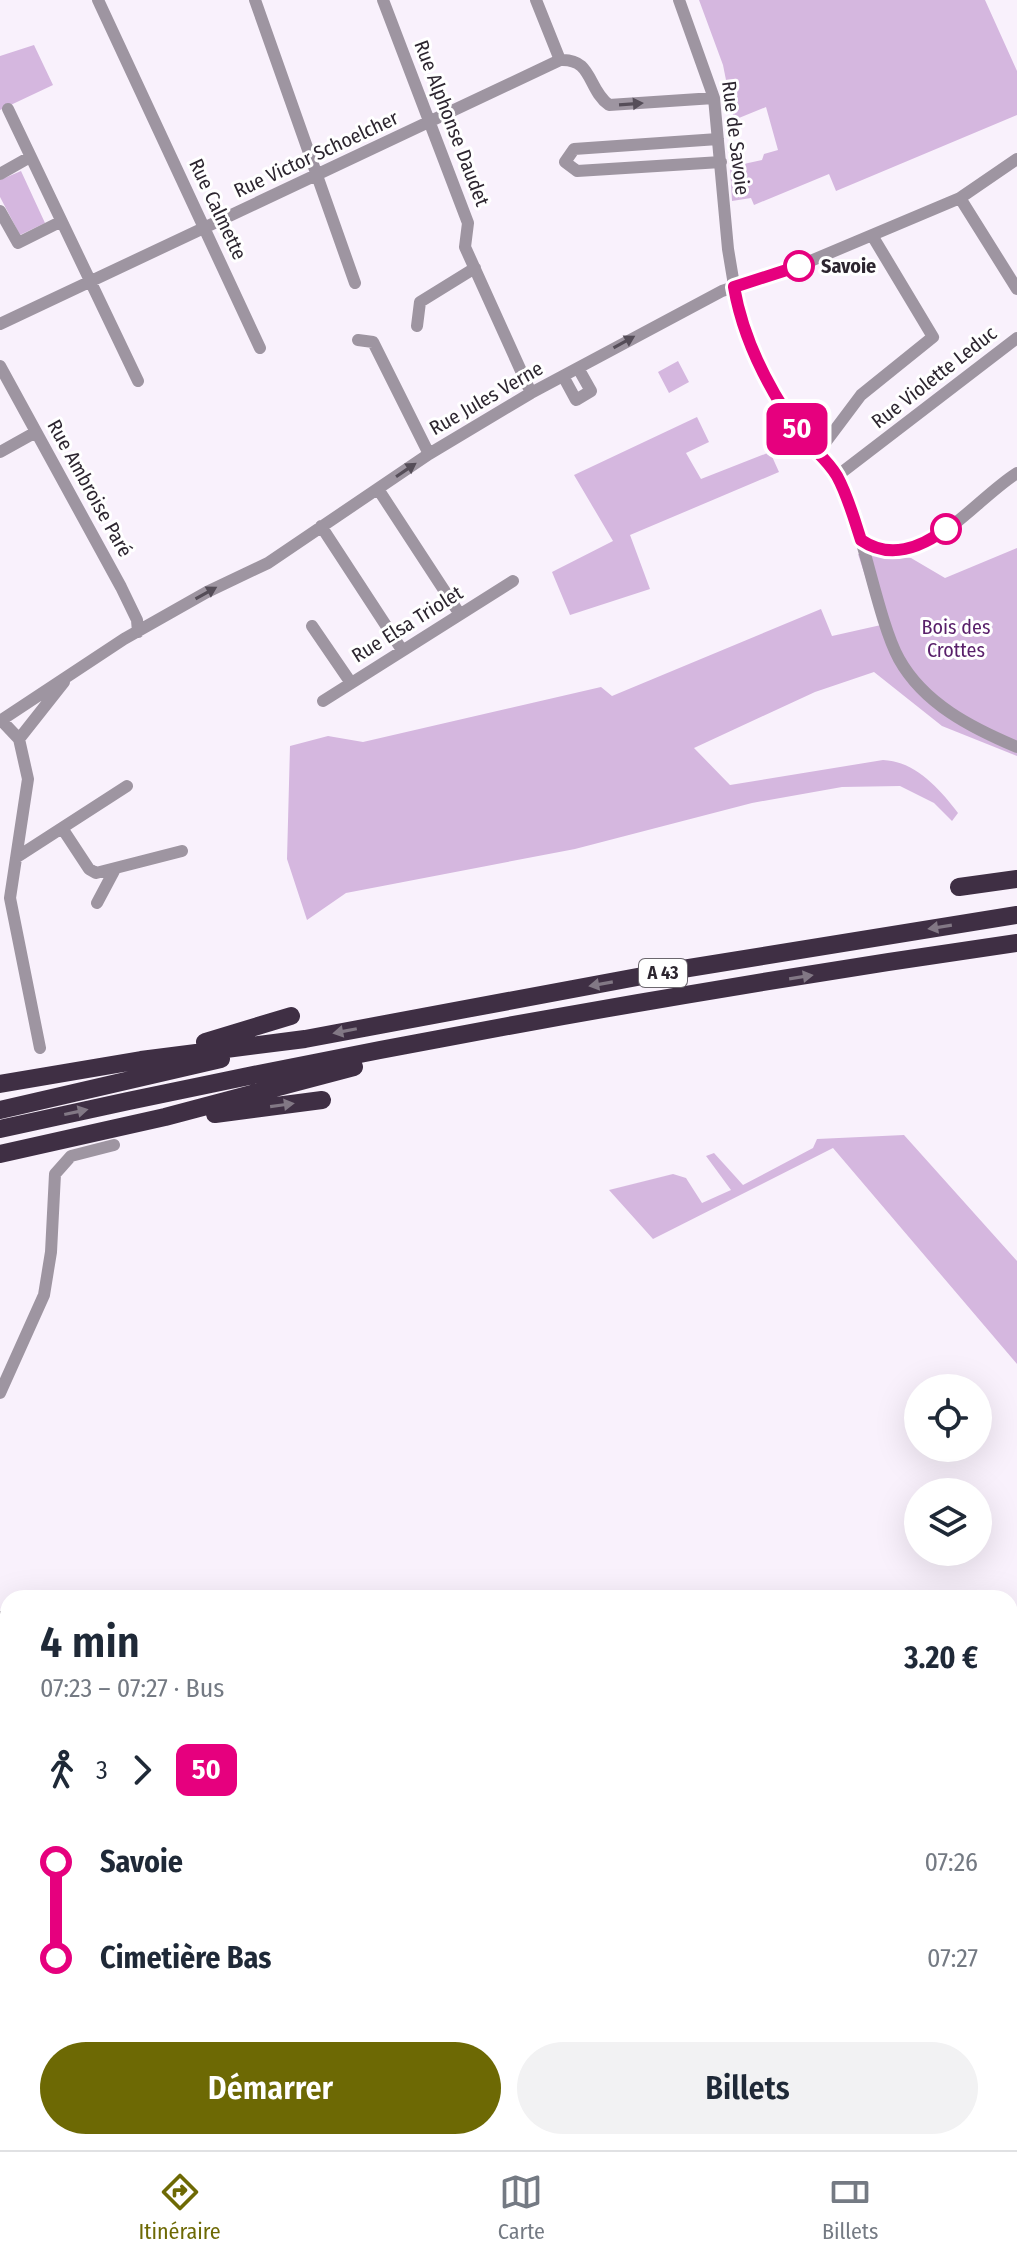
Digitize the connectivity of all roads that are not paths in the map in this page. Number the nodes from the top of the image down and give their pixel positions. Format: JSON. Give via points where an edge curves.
{"nodes":[{"id":1,"x":98,"y":0,"type":"edge"},
{"id":2,"x":255,"y":0,"type":"edge"},
{"id":3,"x":383,"y":0,"type":"edge"},
{"id":4,"x":536,"y":0,"type":"edge"},
{"id":5,"x":679,"y":0,"type":"edge"},
{"id":6,"x":560,"y":60,"type":"junction"},
{"id":7,"x":714,"y":98,"type":"junction"},
{"id":8,"x":8,"y":109,"type":"dead end"},
{"id":9,"x":430,"y":123,"type":"junction"},
{"id":10,"x":718,"y":139,"type":"junction"},
{"id":11,"x":30,"y":157,"type":"junction"},
{"id":12,"x":1017,"y":159,"type":"edge"},
{"id":13,"x":721,"y":162,"type":"junction"},
{"id":14,"x":0,"y":174,"type":"edge"},
{"id":15,"x":318,"y":175,"type":"junction"},
{"id":16,"x":960,"y":198,"type":"junction"},
{"id":17,"x":0,"y":211,"type":"edge"},
{"id":18,"x":60,"y":222,"type":"junction"},
{"id":19,"x":206,"y":228,"type":"junction"},
{"id":20,"x":873,"y":237,"type":"junction"},
{"id":21,"x":475,"y":268,"type":"junction"},
{"id":22,"x":88,"y":282,"type":"junction"},
{"id":23,"x":355,"y":283,"type":"dead end"},
{"id":24,"x":734,"y":287,"type":"junction"},
{"id":25,"x":1017,"y":289,"type":"edge"},
{"id":26,"x":0,"y":324,"type":"edge"},
{"id":27,"x":417,"y":326,"type":"dead end"},
{"id":28,"x":1017,"y":338,"type":"edge"},
{"id":29,"x":358,"y":340,"type":"dead end"},
{"id":30,"x":260,"y":348,"type":"dead end"},
{"id":31,"x":0,"y":366,"type":"edge"},
{"id":32,"x":578,"y":368,"type":"junction"},
{"id":33,"x":563,"y":376,"type":"junction"},
{"id":34,"x":138,"y":381,"type":"dead end"},
{"id":35,"x":531,"y":393,"type":"junction"},
{"id":36,"x":36,"y":432,"type":"junction"},
{"id":37,"x":819,"y":451,"type":"junction"},
{"id":38,"x":0,"y":452,"type":"edge"},
{"id":39,"x":429,"y":454,"type":"junction"},
{"id":40,"x":1017,"y":473,"type":"edge"},
{"id":41,"x":837,"y":476,"type":"junction"},
{"id":42,"x":378,"y":489,"type":"junction"},
{"id":43,"x":321,"y":526,"type":"junction"},
{"id":44,"x":861,"y":540,"type":"junction"},
{"id":45,"x":513,"y":581,"type":"dead end"},
{"id":46,"x":459,"y":613,"type":"junction"},
{"id":47,"x":312,"y":626,"type":"dead end"},
{"id":48,"x":138,"y":632,"type":"junction"},
{"id":49,"x":402,"y":650,"type":"junction"},
{"id":50,"x":65,"y":679,"type":"junction"},
{"id":51,"x":351,"y":683,"type":"junction"},
{"id":52,"x":323,"y":701,"type":"dead end"},
{"id":53,"x":0,"y":721,"type":"edge"},
{"id":54,"x":19,"y":739,"type":"junction"},
{"id":55,"x":1017,"y":747,"type":"edge"},
{"id":56,"x":127,"y":786,"type":"dead end"},
{"id":57,"x":62,"y":828,"type":"junction"},
{"id":58,"x":182,"y":851,"type":"dead end"},
{"id":59,"x":17,"y":857,"type":"junction"},
{"id":60,"x":114,"y":871,"type":"junction"},
{"id":61,"x":1017,"y":879,"type":"edge"},
{"id":62,"x":959,"y":887,"type":"dead end"},
{"id":63,"x":97,"y":903,"type":"dead end"},
{"id":64,"x":1017,"y":915,"type":"edge"},
{"id":65,"x":1017,"y":943,"type":"edge"},
{"id":66,"x":291,"y":1016,"type":"dead end"},
{"id":67,"x":488,"y":1031,"type":"junction"},
{"id":68,"x":305,"y":1039,"type":"junction"},
{"id":69,"x":40,"y":1048,"type":"dead end"},
{"id":70,"x":141,"y":1060,"type":"junction"},
{"id":71,"x":0,"y":1084,"type":"edge"},
{"id":72,"x":322,"y":1100,"type":"dead end"},
{"id":73,"x":0,"y":1110,"type":"edge"},
{"id":74,"x":121,"y":1127,"type":"junction"},
{"id":75,"x":0,"y":1129,"type":"edge"},
{"id":76,"x":114,"y":1145,"type":"dead end"},
{"id":77,"x":0,"y":1154,"type":"edge"},
{"id":78,"x":0,"y":1393,"type":"edge"}],
"edges":[{"from":1,"to":19,"type":"street","name":"Rue Calmette"},
{"from":2,"to":15,"type":"street"},
{"from":3,"to":9,"type":"street","name":"Rue Alphonse Daudet"},
{"from":4,"to":6,"type":"street"},
{"from":5,"to":7,"type":"street","name":"Rue de Savoie"},
{"from":6,"to":7,"type":"street","one_way":true,"via":[[581,63],[609,105]]},
{"from":6,"to":9,"type":"street","name":"Rue Victor Schoelcher"},
{"from":7,"to":10,"type":"street","name":"Rue de Savoie"},
{"from":8,"to":11,"type":"street"},
{"from":9,"to":15,"type":"street","name":"Rue Victor Schoelcher"},
{"from":9,"to":21,"type":"street","name":"Rue Alphonse Daudet","via":[[468,223],[465,247]]},
{"from":10,"to":13,"type":"street","name":"Rue de Savoie"},
{"from":10,"to":13,"type":"street","via":[[574,149],[565,162],[577,171]]},
{"from":11,"to":14,"type":"street"},
{"from":11,"to":18,"type":"street"},
{"from":12,"to":16,"type":"street","name":"Rue Jules Verne"},
{"from":13,"to":24,"type":"street","name":"Rue de Savoie"},
{"from":15,"to":19,"type":"street","name":"Rue Victor Schoelcher"},
{"from":15,"to":23,"type":"street"},
{"from":16,"to":20,"type":"street","name":"Rue Jules Verne"},
{"from":16,"to":25,"type":"street"},
{"from":17,"to":18,"type":"street","via":[[18,243]]},
{"from":18,"to":22,"type":"street"},
{"from":19,"to":22,"type":"street","name":"Rue Victor Schoelcher"},
{"from":19,"to":30,"type":"street","name":"Rue Calmette"},
{"from":20,"to":24,"type":"street","name":"Rue Jules Verne"},
{"from":20,"to":37,"type":"street","via":[[933,337],[861,395]]},
{"from":21,"to":27,"type":"street","via":[[420,302]]},
{"from":21,"to":35,"type":"street","name":"Rue Alphonse Daudet"},
{"from":22,"to":26,"type":"street","name":"Rue Victor Schoelcher"},
{"from":22,"to":34,"type":"street"},
{"from":32,"to":24,"type":"street","name":"Rue Jules Verne","one_way":true},
{"from":24,"to":37,"type":"street","name":"Rue de Savoie","via":[[763,375],[799,432]]},
{"from":28,"to":41,"type":"street","name":"Rue Violette Leduc"},
{"from":29,"to":39,"type":"street","via":[[373,342]]},
{"from":31,"to":36,"type":"street","name":"Rue Ambroise Paré"},
{"from":32,"to":33,"type":"street","name":"Rue Jules Verne"},
{"from":32,"to":33,"type":"street","via":[[591,391],[584,396],[576,400]]},
{"from":33,"to":35,"type":"street","name":"Rue Jules Verne"},
{"from":35,"to":39,"type":"street","name":"Rue Jules Verne"},
{"from":36,"to":38,"type":"street"},
{"from":36,"to":48,"type":"street","name":"Rue Ambroise Paré","via":[[121,587]]},
{"from":37,"to":41,"type":"street","name":"Rue de Savoie"},
{"from":42,"to":39,"type":"street","name":"Rue Jules Verne","one_way":true},
{"from":40,"to":44,"type":"street","via":[[927,543],[901,551],[882,550]]},
{"from":41,"to":44,"type":"street","name":"Rue de Savoie"},
{"from":42,"to":43,"type":"street","name":"Rue Jules Verne"},
{"from":42,"to":46,"type":"street"},
{"from":48,"to":43,"type":"street","name":"Rue Jules Verne","one_way":true,"via":[[268,563]]},
{"from":43,"to":49,"type":"street"},
{"from":44,"to":55,"type":"street","name":"Rue de Savoie","via":[[898,657],[915,682],[943,709]]},
{"from":45,"to":46,"type":"street","name":"Rue Elsa Triolet"},
{"from":46,"to":49,"type":"street","name":"Rue Elsa Triolet"},
{"from":47,"to":51,"type":"street"},
{"from":48,"to":50,"type":"street","name":"Rue Jules Verne"},
{"from":49,"to":51,"type":"street","name":"Rue Elsa Triolet"},
{"from":50,"to":53,"type":"street","name":"Rue Jules Verne"},
{"from":50,"to":54,"type":"street"},
{"from":51,"to":52,"type":"street","name":"Rue Elsa Triolet"},
{"from":53,"to":54,"type":"street"},
{"from":54,"to":59,"type":"street","via":[[28,779]]},
{"from":56,"to":57,"type":"street"},
{"from":57,"to":59,"type":"street"},
{"from":57,"to":60,"type":"street","via":[[89,869]]},
{"from":58,"to":60,"type":"street"},
{"from":59,"to":69,"type":"street","via":[[11,913]]},
{"from":60,"to":63,"type":"street"},
{"from":61,"to":62,"type":"highway"},
{"from":64,"to":68,"type":"highway","number":"A 43","one_way":true,"via":[[664,972]]},
{"from":67,"to":65,"type":"highway","number":"A 43","one_way":true},
{"from":66,"to":70,"type":"highway"},
{"from":67,"to":74,"type":"highway"},
{"from":75,"to":67,"type":"highway","number":"A 43","one_way":true},
{"from":68,"to":70,"type":"highway"},
{"from":68,"to":73,"type":"highway","number":"A 43"},
{"from":70,"to":71,"type":"highway"},
{"from":74,"to":72,"type":"highway","one_way":true},
{"from":74,"to":77,"type":"highway"},
{"from":76,"to":78,"type":"street","via":[[78,1153],[58,1168],[44,1295]]}]}
